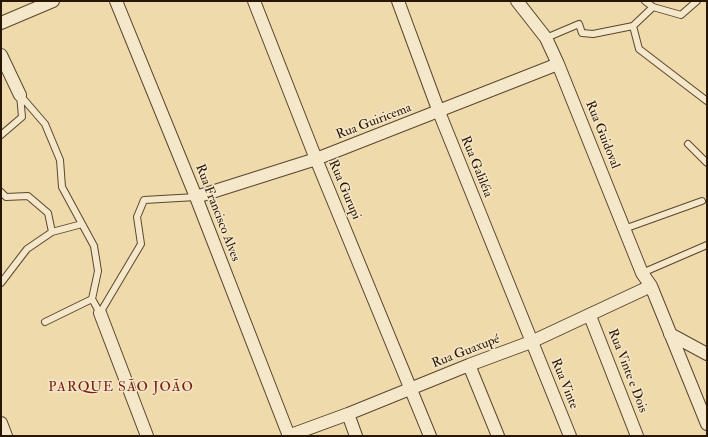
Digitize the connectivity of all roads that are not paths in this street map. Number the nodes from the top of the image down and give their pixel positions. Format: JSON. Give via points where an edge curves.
{"nodes":[{"id":1,"x":53,"y":1,"type":"edge"},
{"id":2,"x":116,"y":1,"type":"edge"},
{"id":3,"x":254,"y":1,"type":"edge"},
{"id":4,"x":398,"y":1,"type":"edge"},
{"id":5,"x":517,"y":1,"type":"edge"},
{"id":6,"x":645,"y":1,"type":"edge"},
{"id":7,"x":698,"y":1,"type":"edge"},
{"id":8,"x":653,"y":7,"type":"junction"},
{"id":9,"x":1,"y":23,"type":"edge"},
{"id":10,"x":633,"y":26,"type":"junction"},
{"id":11,"x":546,"y":38,"type":"junction"},
{"id":12,"x":1,"y":54,"type":"edge"},
{"id":13,"x":558,"y":64,"type":"junction"},
{"id":14,"x":20,"y":95,"type":"junction"},
{"id":15,"x":707,"y":101,"type":"edge"},
{"id":16,"x":439,"y":112,"type":"junction"},
{"id":17,"x":1,"y":135,"type":"edge"},
{"id":18,"x":688,"y":144,"type":"dead end"},
{"id":19,"x":316,"y":159,"type":"junction"},
{"id":20,"x":707,"y":163,"type":"edge"},
{"id":21,"x":1,"y":192,"type":"edge"},
{"id":22,"x":196,"y":197,"type":"junction"},
{"id":23,"x":702,"y":201,"type":"dead end"},
{"id":24,"x":82,"y":224,"type":"junction"},
{"id":25,"x":624,"y":229,"type":"junction"},
{"id":26,"x":52,"y":232,"type":"junction"},
{"id":27,"x":707,"y":245,"type":"edge"},
{"id":28,"x":642,"y":273,"type":"junction"},
{"id":29,"x":1,"y":283,"type":"edge"},
{"id":30,"x":651,"y":286,"type":"junction"},
{"id":31,"x":92,"y":299,"type":"junction"},
{"id":32,"x":100,"y":313,"type":"junction"},
{"id":33,"x":590,"y":316,"type":"junction"},
{"id":34,"x":45,"y":322,"type":"dead end"},
{"id":35,"x":670,"y":334,"type":"junction"},
{"id":36,"x":531,"y":342,"type":"junction"},
{"id":37,"x":707,"y":354,"type":"edge"},
{"id":38,"x":469,"y":365,"type":"junction"},
{"id":39,"x":411,"y":389,"type":"junction"},
{"id":40,"x":348,"y":414,"type":"junction"},
{"id":41,"x":1,"y":423,"type":"edge"},
{"id":42,"x":707,"y":424,"type":"edge"},
{"id":43,"x":6,"y":436,"type":"edge"},
{"id":44,"x":147,"y":436,"type":"edge"},
{"id":45,"x":289,"y":436,"type":"edge"},
{"id":46,"x":356,"y":436,"type":"edge"},
{"id":47,"x":430,"y":436,"type":"edge"},
{"id":48,"x":498,"y":436,"type":"edge"},
{"id":49,"x":570,"y":436,"type":"edge"},
{"id":50,"x":637,"y":436,"type":"edge"}],
"edges":[{"from":1,"to":9,"type":"street"},
{"from":2,"to":22,"type":"street","name":"Rua Francisco Alves"},
{"from":3,"to":19,"type":"street","name":"Rua Gurupi"},
{"from":4,"to":16,"type":"street","name":"Rua Galiléia"},
{"from":5,"to":11,"type":"street","name":"Rua Guidoval"},
{"from":6,"to":8,"type":"lane"},
{"from":7,"to":8,"type":"lane","via":[[681,16]]},
{"from":8,"to":10,"type":"lane"},
{"from":10,"to":11,"type":"lane","via":[[593,34],[582,33],[579,24]]},
{"from":10,"to":15,"type":"lane","via":[[639,49]]},
{"from":11,"to":13,"type":"street","name":"Rua Guidoval"},
{"from":12,"to":14,"type":"street"},
{"from":13,"to":16,"type":"street","name":"Rua Guiricema"},
{"from":13,"to":25,"type":"street","name":"Rua Guidoval"},
{"from":14,"to":17,"type":"lane","via":[[22,117]]},
{"from":14,"to":24,"type":"lane","via":[[45,124],[60,160],[62,187]]},
{"from":16,"to":19,"type":"street","name":"Rua Guiricema"},
{"from":16,"to":36,"type":"street","name":"Rua Galiléia"},
{"from":18,"to":20,"type":"lane"},
{"from":19,"to":22,"type":"street","name":"Rua Guiricema"},
{"from":19,"to":39,"type":"street","name":"Rua Gurupi"},
{"from":21,"to":26,"type":"lane","via":[[6,197],[28,196],[48,213]]},
{"from":22,"to":32,"type":"lane","via":[[144,200],[137,217],[141,244]]},
{"from":22,"to":45,"type":"street","name":"Rua Francisco Alves"},
{"from":23,"to":25,"type":"lane"},
{"from":24,"to":26,"type":"lane"},
{"from":24,"to":31,"type":"lane","via":[[94,246],[98,271]]},
{"from":25,"to":28,"type":"street","name":"Rua Guidoval"},
{"from":26,"to":29,"type":"lane","via":[[27,249]]},
{"from":27,"to":28,"type":"lane"},
{"from":28,"to":30,"type":"street","name":"Rua Guidoval"},
{"from":30,"to":33,"type":"street","name":"Rua Guaxupé"},
{"from":30,"to":35,"type":"street","name":"Rua Guidoval"},
{"from":31,"to":32,"type":"lane"},
{"from":31,"to":34,"type":"lane"},
{"from":32,"to":44,"type":"street"},
{"from":33,"to":36,"type":"street","name":"Rua Guaxupé"},
{"from":33,"to":50,"type":"street","name":"Rua Vinte e Dois"},
{"from":35,"to":37,"type":"street"},
{"from":35,"to":42,"type":"street","name":"Rua Guidoval"},
{"from":36,"to":38,"type":"street","name":"Rua Guaxupé"},
{"from":36,"to":49,"type":"street","name":"Rua Vinte"},
{"from":38,"to":39,"type":"street","name":"Rua Guaxupé"},
{"from":38,"to":48,"type":"street"},
{"from":39,"to":40,"type":"street","name":"Rua Guaxupé"},
{"from":39,"to":47,"type":"street","name":"Rua Gurupi"},
{"from":40,"to":45,"type":"street","name":"Rua Guaxupé"},
{"from":40,"to":46,"type":"street"},
{"from":41,"to":43,"type":"street"}]}
